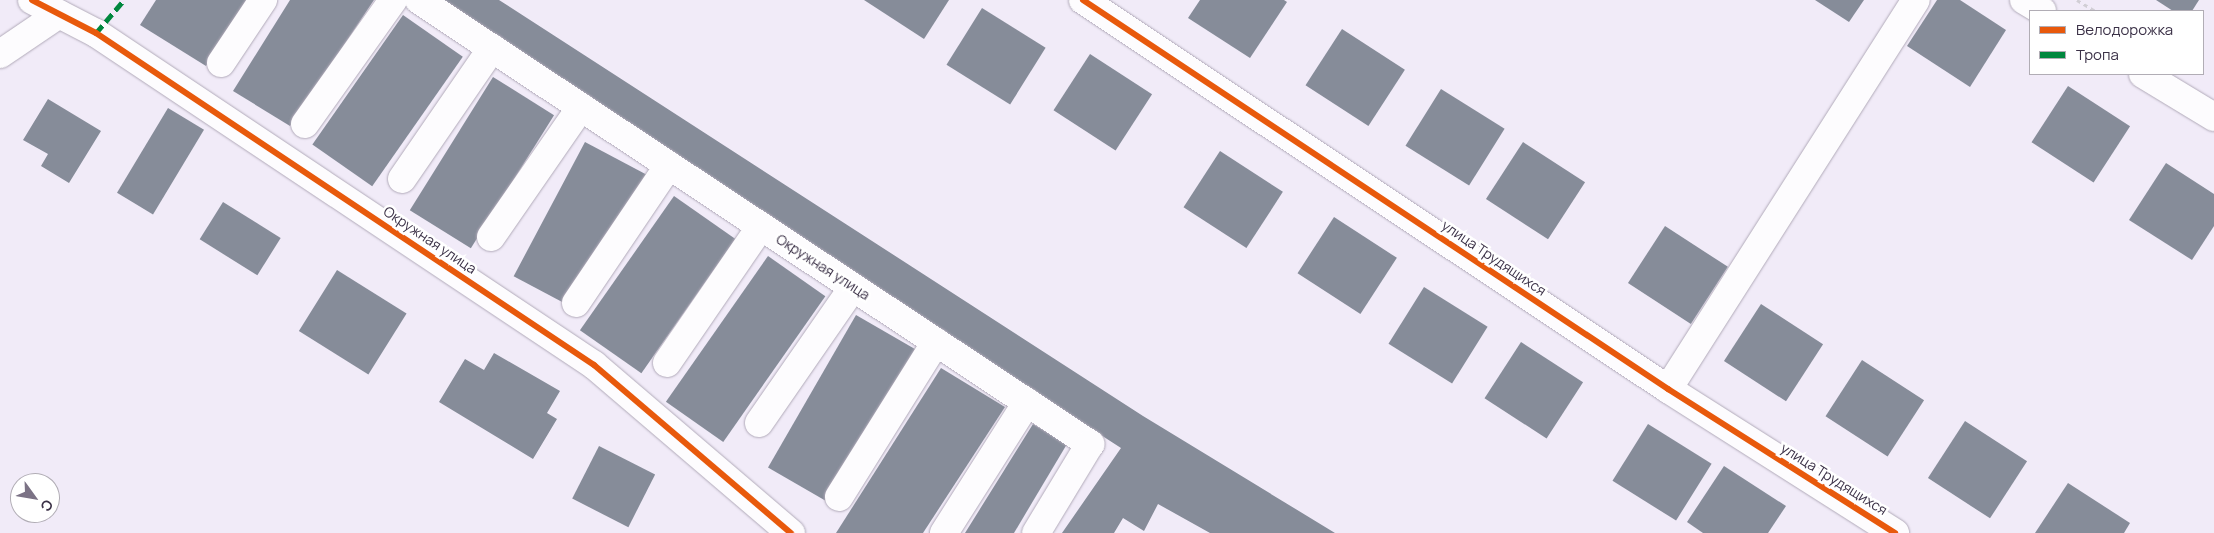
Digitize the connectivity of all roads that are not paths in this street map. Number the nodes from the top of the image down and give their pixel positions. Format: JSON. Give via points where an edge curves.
{"nodes":[{"id":1,"x":32,"y":0,"type":"edge"},
{"id":2,"x":263,"y":0,"type":"edge"},
{"id":3,"x":393,"y":0,"type":"edge"},
{"id":4,"x":419,"y":0,"type":"edge"},
{"id":5,"x":1083,"y":0,"type":"edge"},
{"id":6,"x":1916,"y":0,"type":"edge"},
{"id":7,"x":2024,"y":0,"type":"edge"},
{"id":8,"x":2040,"y":10,"type":"edge"},
{"id":9,"x":59,"y":14,"type":"junction"},
{"id":10,"x":492,"y":48,"type":"junction"},
{"id":11,"x":0,"y":54,"type":"edge"},
{"id":12,"x":221,"y":63,"type":"dead end"},
{"id":13,"x":2145,"y":75,"type":"edge"},
{"id":14,"x":581,"y":107,"type":"junction"},
{"id":15,"x":2214,"y":118,"type":"edge"},
{"id":16,"x":305,"y":124,"type":"dead end"},
{"id":17,"x":669,"y":165,"type":"junction"},
{"id":18,"x":402,"y":180,"type":"dead end"},
{"id":19,"x":761,"y":226,"type":"junction"},
{"id":20,"x":491,"y":237,"type":"dead end"},
{"id":21,"x":853,"y":287,"type":"junction"},
{"id":22,"x":576,"y":303,"type":"dead end"},
{"id":23,"x":936,"y":342,"type":"junction"},
{"id":24,"x":667,"y":363,"type":"dead end"},
{"id":25,"x":1668,"y":389,"type":"junction"},
{"id":26,"x":1027,"y":402,"type":"junction"},
{"id":27,"x":759,"y":423,"type":"dead end"},
{"id":28,"x":839,"y":497,"type":"dead end"},
{"id":29,"x":791,"y":533,"type":"edge"},
{"id":30,"x":944,"y":533,"type":"edge"},
{"id":31,"x":1036,"y":533,"type":"edge"},
{"id":32,"x":1895,"y":533,"type":"edge"}],
"edges":[{"from":1,"to":9,"type":"street","name":"Окружная улица"},
{"from":2,"to":12,"type":"street"},
{"from":3,"to":16,"type":"street"},
{"from":4,"to":10,"type":"street","name":"Окружная улица"},
{"from":5,"to":25,"type":"street","name":"улица Трудящихся"},
{"from":6,"to":25,"type":"street"},
{"from":7,"to":8,"type":"street"},
{"from":9,"to":11,"type":"street"},
{"from":9,"to":29,"type":"street","name":"Окружная улица","via":[[96,33],[594,365]]},
{"from":10,"to":14,"type":"street","name":"Окружная улица"},
{"from":10,"to":18,"type":"street"},
{"from":13,"to":15,"type":"street"},
{"from":14,"to":17,"type":"street","name":"Окружная улица"},
{"from":14,"to":20,"type":"street"},
{"from":17,"to":19,"type":"street","name":"Окружная улица"},
{"from":17,"to":22,"type":"street"},
{"from":19,"to":21,"type":"street","name":"Окружная улица"},
{"from":19,"to":24,"type":"street"},
{"from":21,"to":23,"type":"street","name":"Окружная улица"},
{"from":21,"to":27,"type":"street"},
{"from":23,"to":26,"type":"street","name":"Окружная улица"},
{"from":23,"to":28,"type":"street"},
{"from":25,"to":32,"type":"street","name":"улица Трудящихся"},
{"from":26,"to":30,"type":"street"},
{"from":26,"to":31,"type":"street","name":"Окружная улица","via":[[1090,444]]}]}
